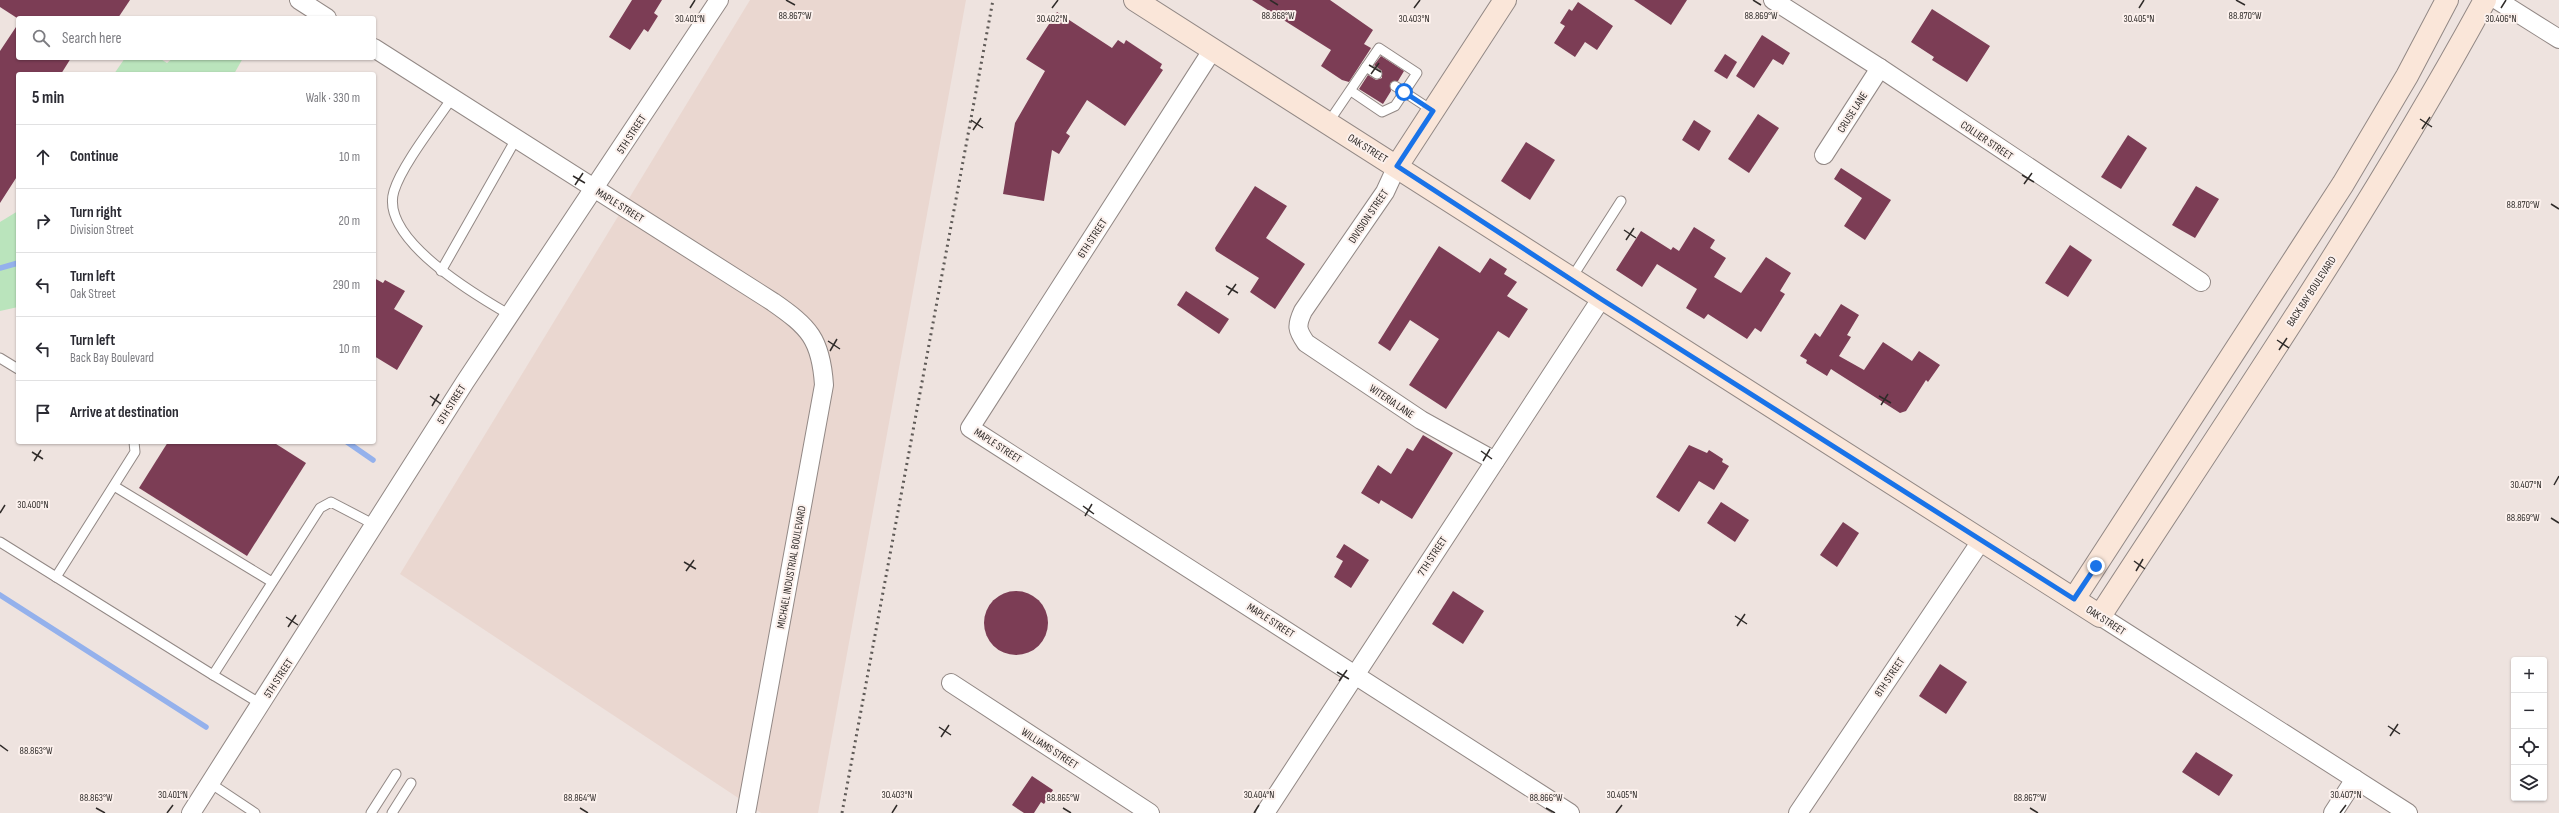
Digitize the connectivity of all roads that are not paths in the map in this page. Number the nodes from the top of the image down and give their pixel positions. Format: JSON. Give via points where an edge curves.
{"nodes":[{"id":1,"x":299,"y":0,"type":"edge"},
{"id":2,"x":719,"y":0,"type":"edge"},
{"id":3,"x":1136,"y":0,"type":"edge"},
{"id":4,"x":1505,"y":0,"type":"edge"},
{"id":5,"x":1772,"y":0,"type":"edge"},
{"id":6,"x":2447,"y":0,"type":"edge"},
{"id":7,"x":2485,"y":0,"type":"edge"},
{"id":8,"x":2497,"y":0,"type":"edge"},
{"id":9,"x":324,"y":16,"type":"edge"},
{"id":10,"x":2559,"y":39,"type":"edge"},
{"id":11,"x":376,"y":49,"type":"edge"},
{"id":12,"x":1213,"y":49,"type":"junction"},
{"id":13,"x":1366,"y":67,"type":"junction"},
{"id":14,"x":1880,"y":68,"type":"junction"},
{"id":15,"x":1377,"y":74,"type":"dead end"},
{"id":16,"x":1395,"y":86,"type":"dead end"},
{"id":17,"x":1351,"y":91,"type":"junction"},
{"id":18,"x":1404,"y":92,"type":"junction"},
{"id":19,"x":452,"y":98,"type":"junction"},
{"id":20,"x":1433,"y":111,"type":"junction"},
{"id":21,"x":1328,"y":123,"type":"junction"},
{"id":22,"x":516,"y":139,"type":"junction"},
{"id":23,"x":1824,"y":155,"type":"dead end"},
{"id":24,"x":1397,"y":166,"type":"junction"},
{"id":25,"x":594,"y":189,"type":"junction"},
{"id":26,"x":1621,"y":202,"type":"dead end"},
{"id":27,"x":442,"y":271,"type":"junction"},
{"id":28,"x":1570,"y":279,"type":"junction"},
{"id":29,"x":2201,"y":282,"type":"dead end"},
{"id":30,"x":1601,"y":299,"type":"junction"},
{"id":31,"x":510,"y":315,"type":"junction"},
{"id":32,"x":804,"y":326,"type":"joint"},
{"id":33,"x":1297,"y":331,"type":"joint"},
{"id":34,"x":0,"y":358,"type":"edge"},
{"id":35,"x":16,"y":368,"type":"edge"},
{"id":36,"x":970,"y":428,"type":"joint"},
{"id":37,"x":134,"y":444,"type":"edge"},
{"id":38,"x":1494,"y":461,"type":"junction"},
{"id":39,"x":114,"y":486,"type":"junction"},
{"id":40,"x":375,"y":525,"type":"junction"},
{"id":41,"x":1981,"y":541,"type":"junction"},
{"id":42,"x":0,"y":542,"type":"edge"},
{"id":43,"x":56,"y":577,"type":"junction"},
{"id":44,"x":272,"y":582,"type":"junction"},
{"id":45,"x":2074,"y":599,"type":"junction"},
{"id":46,"x":2100,"y":616,"type":"junction"},
{"id":47,"x":1355,"y":674,"type":"junction"},
{"id":48,"x":213,"y":675,"type":"junction"},
{"id":49,"x":951,"y":683,"type":"dead end"},
{"id":50,"x":261,"y":704,"type":"junction"},
{"id":51,"x":396,"y":774,"type":"dead end"},
{"id":52,"x":2355,"y":779,"type":"junction"},
{"id":53,"x":210,"y":783,"type":"junction"},
{"id":54,"x":411,"y":783,"type":"dead end"},
{"id":55,"x":191,"y":813,"type":"edge"},
{"id":56,"x":255,"y":813,"type":"edge"},
{"id":57,"x":371,"y":813,"type":"edge"},
{"id":58,"x":392,"y":813,"type":"edge"},
{"id":59,"x":746,"y":813,"type":"edge"},
{"id":60,"x":1150,"y":813,"type":"edge"},
{"id":61,"x":1264,"y":813,"type":"edge"},
{"id":62,"x":1570,"y":813,"type":"edge"},
{"id":63,"x":1798,"y":813,"type":"edge"},
{"id":64,"x":2333,"y":813,"type":"edge"},
{"id":65,"x":2408,"y":813,"type":"edge"}],
"edges":[{"from":1,"to":9,"type":"street"},
{"from":2,"to":25,"type":"street","name":"5TH STREET"},
{"from":3,"to":12,"type":"main road","name":"OAK STREET"},
{"from":4,"to":20,"type":"main road","name":"DIVISION STREET"},
{"from":5,"to":14,"type":"street","name":"COLLIER STREET"},
{"from":6,"to":45,"type":"main road","via":[[2407,76],[2343,184]]},
{"from":7,"to":46,"type":"main road","name":"BACK BAY BOULEVARD","via":[[2374,193]]},
{"from":8,"to":10,"type":"street"},
{"from":11,"to":19,"type":"street","name":"MAPLE STREET"},
{"from":12,"to":21,"type":"main road","name":"OAK STREET"},
{"from":12,"to":36,"type":"street","name":"6TH STREET"},
{"from":13,"to":15,"type":"lane"},
{"from":13,"to":17,"type":"lane"},
{"from":13,"to":18,"type":"lane","via":[[1378,48],[1417,73]]},
{"from":14,"to":23,"type":"street","name":"CRUSE LANE"},
{"from":14,"to":29,"type":"street","name":"COLLIER STREET"},
{"from":16,"to":18,"type":"lane"},
{"from":17,"to":18,"type":"lane","via":[[1382,112],[1395,106]]},
{"from":17,"to":21,"type":"lane"},
{"from":18,"to":20,"type":"lane"},
{"from":19,"to":22,"type":"street","name":"MAPLE STREET"},
{"from":19,"to":27,"type":"lane","via":[[402,173],[393,192],[394,211],[408,236]]},
{"from":20,"to":24,"type":"main road","name":"DIVISION STREET"},
{"from":21,"to":24,"type":"main road","name":"OAK STREET"},
{"from":22,"to":25,"type":"street","name":"MAPLE STREET"},
{"from":22,"to":27,"type":"lane"},
{"from":24,"to":28,"type":"main road","name":"OAK STREET"},
{"from":24,"to":33,"type":"street","name":"DIVISION STREET","via":[[1385,192],[1303,312],[1297,323]]},
{"from":25,"to":31,"type":"street","name":"5TH STREET"},
{"from":25,"to":32,"type":"street","name":"MAPLE STREET","via":[[773,302]]},
{"from":26,"to":28,"type":"lane"},
{"from":27,"to":31,"type":"lane"},
{"from":28,"to":30,"type":"main road","name":"OAK STREET"},
{"from":30,"to":38,"type":"street","name":"7TH STREET"},
{"from":30,"to":41,"type":"main road","name":"OAK STREET"},
{"from":31,"to":40,"type":"street","name":"5TH STREET"},
{"from":32,"to":59,"type":"street","name":"MICHAEL INDUSTRIAL BOULEVARD","via":[[820,350],[824,385]]},
{"from":33,"to":38,"type":"street","name":"WITERIA LANE","via":[[1306,343],[1420,420]]},
{"from":34,"to":35,"type":"lane"},
{"from":36,"to":47,"type":"street","name":"MAPLE STREET"},
{"from":37,"to":39,"type":"lane","via":[[135,452]]},
{"from":38,"to":47,"type":"street","name":"7TH STREET"},
{"from":39,"to":43,"type":"lane"},
{"from":39,"to":44,"type":"lane"},
{"from":40,"to":44,"type":"lane","via":[[331,502],[320,508]]},
{"from":40,"to":50,"type":"street","name":"5TH STREET"},
{"from":41,"to":45,"type":"main road","name":"OAK STREET"},
{"from":41,"to":63,"type":"street","name":"8TH STREET"},
{"from":42,"to":43,"type":"lane"},
{"from":43,"to":48,"type":"lane"},
{"from":44,"to":48,"type":"lane"},
{"from":45,"to":46,"type":"main road","name":"OAK STREET"},
{"from":46,"to":52,"type":"street","name":"OAK STREET"},
{"from":47,"to":61,"type":"street","name":"7TH STREET"},
{"from":47,"to":62,"type":"street","name":"MAPLE STREET"},
{"from":48,"to":50,"type":"lane"},
{"from":49,"to":60,"type":"street","name":"WILLIAMS STREET"},
{"from":50,"to":53,"type":"street","name":"5TH STREET"},
{"from":51,"to":57,"type":"lane"},
{"from":52,"to":64,"type":"street"},
{"from":52,"to":65,"type":"street","name":"OAK STREET"},
{"from":53,"to":55,"type":"street","name":"5TH STREET"},
{"from":53,"to":56,"type":"lane"},
{"from":54,"to":58,"type":"lane"}]}
